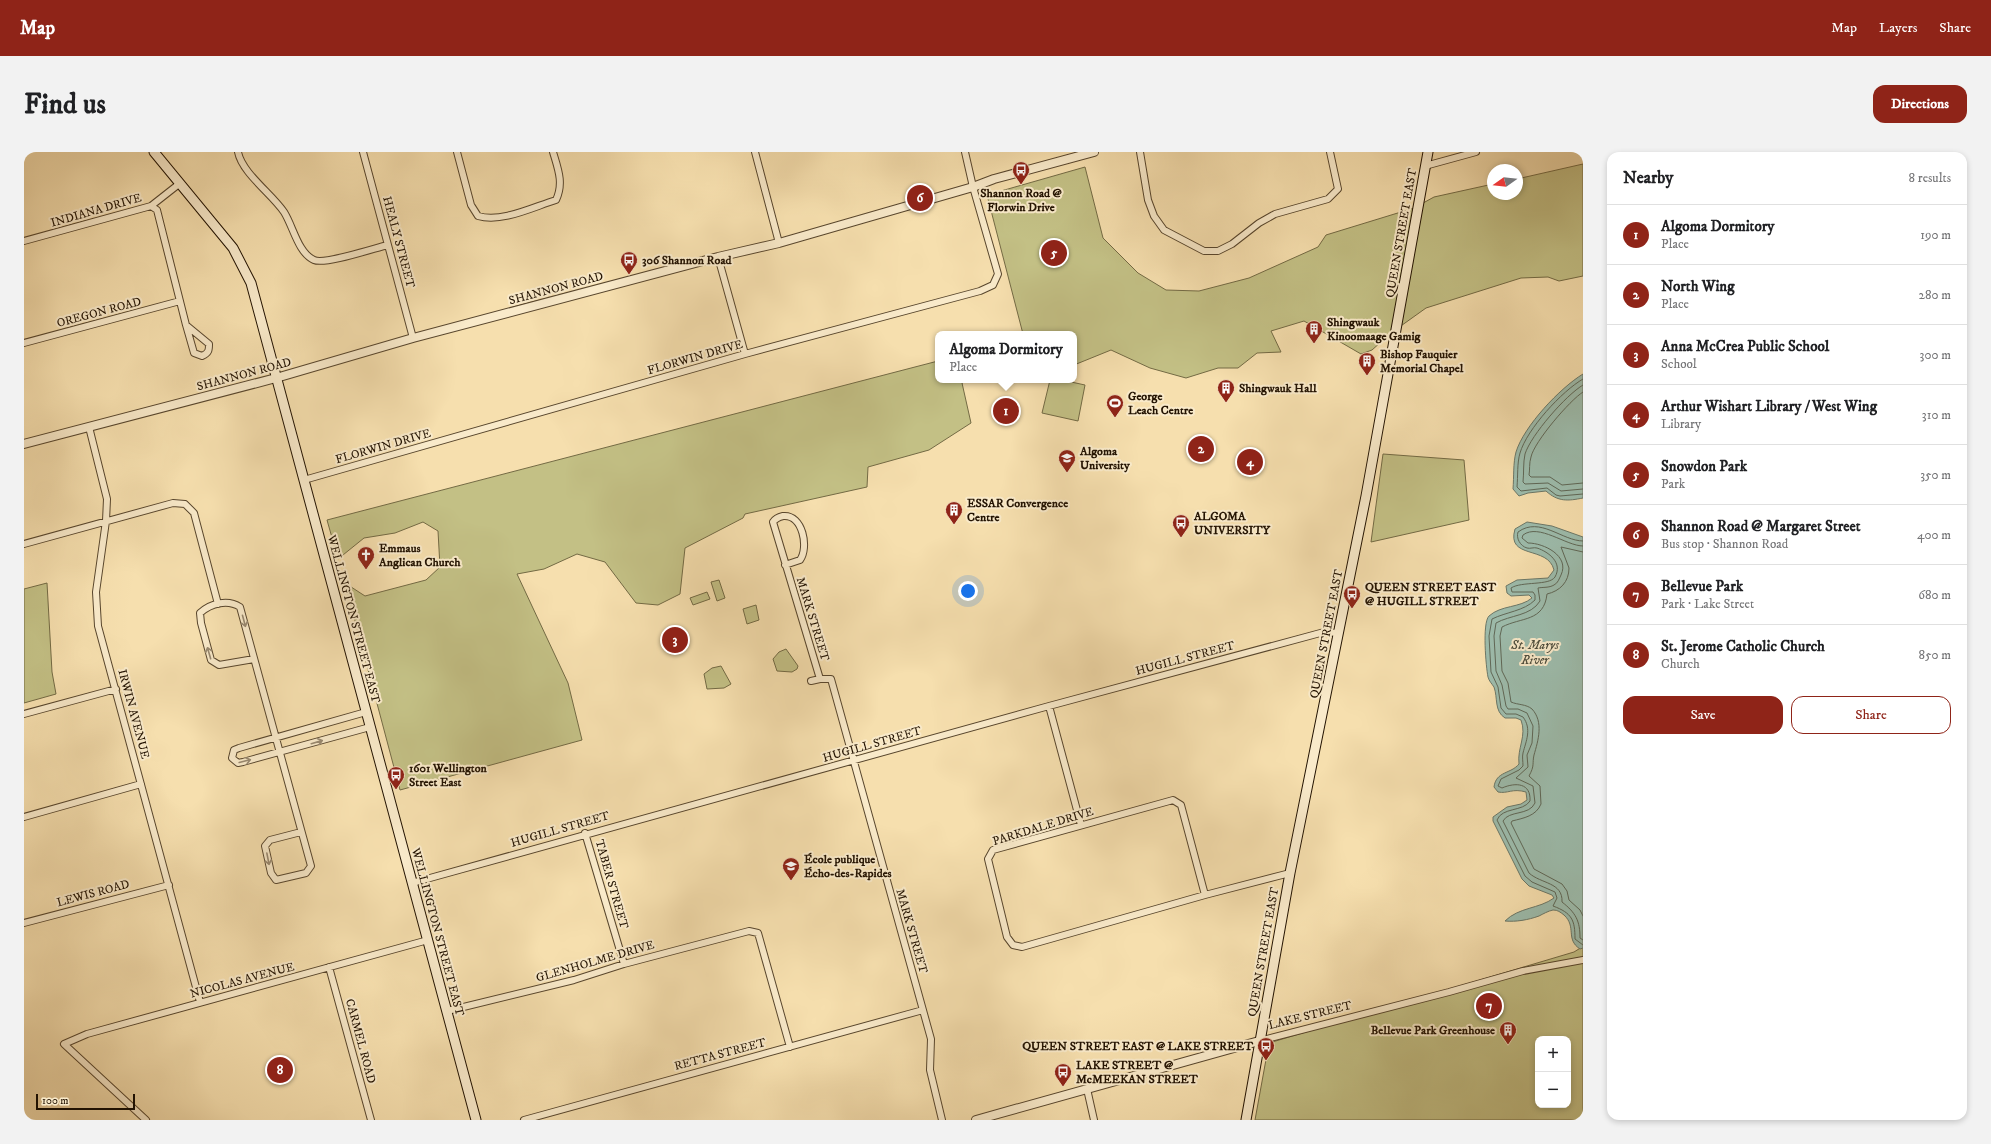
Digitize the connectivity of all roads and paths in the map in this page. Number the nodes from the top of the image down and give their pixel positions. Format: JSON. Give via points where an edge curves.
{"nodes":[{"id":1,"x":154,"y":152,"type":"edge"},
{"id":2,"x":238,"y":152,"type":"edge"},
{"id":3,"x":363,"y":152,"type":"edge"},
{"id":4,"x":457,"y":152,"type":"edge"},
{"id":5,"x":553,"y":152,"type":"edge"},
{"id":6,"x":755,"y":152,"type":"edge"},
{"id":7,"x":965,"y":152,"type":"edge"},
{"id":8,"x":1094,"y":152,"type":"edge"},
{"id":9,"x":1140,"y":152,"type":"edge"},
{"id":10,"x":1330,"y":152,"type":"edge"},
{"id":11,"x":1428,"y":152,"type":"edge"},
{"id":12,"x":1476,"y":152,"type":"edge"},
{"id":13,"x":1425,"y":166,"type":"junction"},
{"id":14,"x":179,"y":184,"type":"junction"},
{"id":15,"x":973,"y":187,"type":"junction"},
{"id":16,"x":151,"y":206,"type":"junction"},
{"id":17,"x":24,"y":241,"type":"edge"},
{"id":18,"x":779,"y":243,"type":"junction"},
{"id":19,"x":388,"y":244,"type":"junction"},
{"id":20,"x":718,"y":257,"type":"junction"},
{"id":21,"x":180,"y":301,"type":"junction"},
{"id":22,"x":186,"y":325,"type":"junction"},
{"id":23,"x":413,"y":338,"type":"junction"},
{"id":24,"x":24,"y":343,"type":"edge"},
{"id":25,"x":745,"y":354,"type":"junction"},
{"id":26,"x":276,"y":378,"type":"junction"},
{"id":27,"x":89,"y":427,"type":"junction"},
{"id":28,"x":24,"y":444,"type":"edge"},
{"id":29,"x":304,"y":480,"type":"junction"},
{"id":30,"x":106,"y":521,"type":"junction"},
{"id":31,"x":24,"y":544,"type":"edge"},
{"id":32,"x":785,"y":565,"type":"junction"},
{"id":33,"x":218,"y":604,"type":"junction"},
{"id":34,"x":1339,"y":633,"type":"junction"},
{"id":35,"x":254,"y":659,"type":"junction"},
{"id":36,"x":820,"y":679,"type":"junction"},
{"id":37,"x":811,"y":681,"type":"dead end"},
{"id":38,"x":116,"y":689,"type":"junction"},
{"id":39,"x":1049,"y":706,"type":"junction"},
{"id":40,"x":366,"y":712,"type":"junction"},
{"id":41,"x":24,"y":714,"type":"edge"},
{"id":42,"x":370,"y":727,"type":"junction"},
{"id":43,"x":275,"y":737,"type":"junction"},
{"id":44,"x":279,"y":752,"type":"junction"},
{"id":45,"x":853,"y":762,"type":"junction"},
{"id":46,"x":141,"y":784,"type":"junction"},
{"id":47,"x":24,"y":817,"type":"edge"},
{"id":48,"x":1081,"y":825,"type":"junction"},
{"id":49,"x":301,"y":832,"type":"junction"},
{"id":50,"x":585,"y":833,"type":"junction"},
{"id":51,"x":1290,"y":873,"type":"junction"},
{"id":52,"x":412,"y":882,"type":"junction"},
{"id":53,"x":168,"y":885,"type":"junction"},
{"id":54,"x":1205,"y":895,"type":"junction"},
{"id":55,"x":24,"y":923,"type":"edge"},
{"id":56,"x":428,"y":940,"type":"junction"},
{"id":57,"x":1583,"y":960,"type":"edge"},
{"id":58,"x":624,"y":964,"type":"junction"},
{"id":59,"x":329,"y":967,"type":"junction"},
{"id":60,"x":200,"y":1002,"type":"junction"},
{"id":61,"x":923,"y":1010,"type":"junction"},
{"id":62,"x":447,"y":1011,"type":"junction"},
{"id":63,"x":1259,"y":1041,"type":"junction"},
{"id":64,"x":790,"y":1047,"type":"junction"},
{"id":65,"x":1087,"y":1089,"type":"junction"},
{"id":66,"x":146,"y":1120,"type":"edge"},
{"id":67,"x":371,"y":1120,"type":"edge"},
{"id":68,"x":476,"y":1120,"type":"edge"},
{"id":69,"x":524,"y":1120,"type":"edge"},
{"id":70,"x":942,"y":1120,"type":"edge"},
{"id":71,"x":976,"y":1120,"type":"edge"},
{"id":72,"x":1094,"y":1120,"type":"edge"},
{"id":73,"x":1246,"y":1120,"type":"edge"}],
"edges":[{"from":1,"to":14,"type":"main road","name":"WELLINGTON STREET EAST"},
{"from":2,"to":19,"type":"street","via":[[246,168],[284,212],[306,254],[315,260],[327,261]]},
{"from":3,"to":19,"type":"street","name":"HEALY STREET"},
{"from":4,"to":5,"type":"street","via":[[471,205],[478,216],[488,218],[513,214],[556,200],[561,190]]},
{"from":6,"to":18,"type":"street"},
{"from":7,"to":15,"type":"street"},
{"from":8,"to":15,"type":"street","name":"SHANNON ROAD"},
{"from":9,"to":10,"type":"street","via":[[1148,200],[1154,216],[1164,230],[1204,251],[1218,251],[1275,214],[1328,199],[1338,189]]},
{"from":11,"to":13,"type":"main road","name":"QUEEN STREET EAST"},
{"from":12,"to":13,"type":"street"},
{"from":13,"to":34,"type":"main road","name":"QUEEN STREET EAST"},
{"from":14,"to":16,"type":"street"},
{"from":14,"to":26,"type":"main road","name":"WELLINGTON STREET EAST","via":[[221,232],[244,266],[251,283]]},
{"from":15,"to":18,"type":"street","name":"SHANNON ROAD"},
{"from":15,"to":25,"type":"street","name":"FLORWIN DRIVE","via":[[998,274],[993,285],[980,291]]},
{"from":16,"to":17,"type":"street","name":"INDIANA DRIVE"},
{"from":16,"to":21,"type":"street","via":[[157,210]]},
{"from":18,"to":20,"type":"street","name":"SHANNON ROAD"},
{"from":19,"to":23,"type":"street","name":"HEALY STREET"},
{"from":20,"to":23,"type":"street","name":"SHANNON ROAD"},
{"from":20,"to":25,"type":"street"},
{"from":21,"to":22,"type":"street"},
{"from":21,"to":24,"type":"street","name":"OREGON ROAD"},
{"from":22,"to":22,"type":"street","via":[[194,353],[202,356],[207,353],[209,344]]},
{"from":23,"to":26,"type":"street","name":"SHANNON ROAD"},
{"from":25,"to":29,"type":"street","name":"FLORWIN DRIVE"},
{"from":26,"to":27,"type":"street","name":"SHANNON ROAD"},
{"from":26,"to":29,"type":"main road","name":"WELLINGTON STREET EAST"},
{"from":27,"to":28,"type":"street","name":"SHANNON ROAD"},
{"from":27,"to":30,"type":"street","name":"IRWIN AVENUE","via":[[107,499]]},
{"from":29,"to":40,"type":"main road","name":"WELLINGTON STREET EAST"},
{"from":30,"to":31,"type":"street"},
{"from":30,"to":33,"type":"street","via":[[173,503],[185,504],[194,513]]},
{"from":30,"to":38,"type":"street","name":"IRWIN AVENUE","via":[[96,592],[98,626]]},
{"from":32,"to":32,"type":"street","name":"MARK STREET","via":[[773,522],[780,517],[789,516],[799,524],[805,551],[800,560]]},
{"from":32,"to":36,"type":"street","name":"MARK STREET"},
{"from":33,"to":35,"type":"street","one_way":true,"via":[[233,602],[240,607]]},
{"from":35,"to":33,"type":"street","one_way":true,"via":[[219,665],[211,660],[200,613],[206,607]]},
{"from":34,"to":39,"type":"street","name":"HUGILL STREET","via":[[1324,632]]},
{"from":34,"to":51,"type":"main road","name":"QUEEN STREET EAST"},
{"from":35,"to":43,"type":"street"},
{"from":36,"to":37,"type":"street"},
{"from":36,"to":45,"type":"street","name":"MARK STREET","via":[[831,679]]},
{"from":38,"to":41,"type":"street"},
{"from":38,"to":46,"type":"street","name":"IRWIN AVENUE"},
{"from":39,"to":45,"type":"street","name":"HUGILL STREET"},
{"from":39,"to":48,"type":"street"},
{"from":40,"to":42,"type":"main road","name":"WELLINGTON STREET EAST"},
{"from":40,"to":43,"type":"street"},
{"from":44,"to":42,"type":"street","one_way":true},
{"from":42,"to":52,"type":"main road","name":"WELLINGTON STREET EAST"},
{"from":43,"to":44,"type":"street"},
{"from":43,"to":44,"type":"street","one_way":true,"via":[[234,750],[232,758],[238,763]]},
{"from":44,"to":49,"type":"street"},
{"from":45,"to":50,"type":"street","name":"HUGILL STREET"},
{"from":45,"to":61,"type":"street","name":"MARK STREET"},
{"from":46,"to":47,"type":"street"},
{"from":46,"to":53,"type":"street","name":"IRWIN AVENUE"},
{"from":48,"to":54,"type":"street","name":"PARKDALE DRIVE","via":[[1173,800],[1181,805]]},
{"from":48,"to":54,"type":"street","name":"PARKDALE DRIVE","via":[[993,850],[988,859],[1007,937],[1013,945],[1022,947]]},
{"from":49,"to":49,"type":"street","one_way":true,"via":[[270,840],[266,846],[271,873],[276,880],[306,873],[310,866]]},
{"from":50,"to":52,"type":"street","name":"HUGILL STREET"},
{"from":50,"to":58,"type":"street","name":"TABER STREET"},
{"from":51,"to":54,"type":"street","name":"PARKDALE DRIVE"},
{"from":51,"to":63,"type":"main road","name":"QUEEN STREET EAST"},
{"from":52,"to":56,"type":"main road","name":"WELLINGTON STREET EAST"},
{"from":53,"to":55,"type":"street","name":"LEWIS ROAD"},
{"from":53,"to":60,"type":"street","name":"IRWIN AVENUE"},
{"from":56,"to":59,"type":"street","name":"NICOLAS AVENUE"},
{"from":56,"to":62,"type":"main road","name":"WELLINGTON STREET EAST"},
{"from":57,"to":63,"type":"street","name":"LAKE STREET","via":[[1523,971]]},
{"from":58,"to":62,"type":"street","name":"GLENHOLME DRIVE","via":[[574,980]]},
{"from":58,"to":64,"type":"street","name":"GLENHOLME DRIVE","via":[[749,931],[758,933]]},
{"from":59,"to":60,"type":"street","name":"NICOLAS AVENUE"},
{"from":59,"to":67,"type":"street","name":"CARMEL ROAD"},
{"from":60,"to":66,"type":"street","name":"NICOLAS AVENUE","via":[[87,1034],[64,1044]]},
{"from":61,"to":64,"type":"street","name":"RETTA STREET"},
{"from":61,"to":70,"type":"street","name":"MARK STREET","via":[[931,1039],[930,1070]]},
{"from":62,"to":68,"type":"main road","name":"WELLINGTON STREET EAST"},
{"from":63,"to":65,"type":"street","name":"LAKE STREET"},
{"from":63,"to":73,"type":"main road","name":"QUEEN STREET EAST"},
{"from":64,"to":69,"type":"street","name":"RETTA STREET"},
{"from":65,"to":71,"type":"street","name":"LAKE STREET"},
{"from":65,"to":72,"type":"street"}]}
